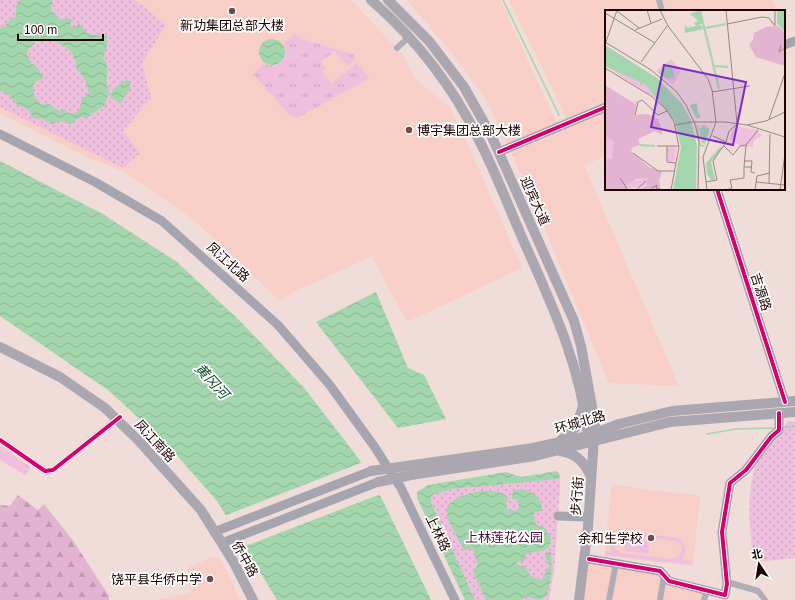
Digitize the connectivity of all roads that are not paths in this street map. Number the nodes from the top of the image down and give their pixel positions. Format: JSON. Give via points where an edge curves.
{"nodes":[{"id":1,"x":370,"y":0,"type":"edge"},
{"id":2,"x":387,"y":0,"type":"edge"},
{"id":3,"x":659,"y":0,"type":"edge"},
{"id":4,"x":379,"y":8,"type":"junction"},
{"id":5,"x":662,"y":10,"type":"edge"},
{"id":6,"x":410,"y":36,"type":"dead end"},
{"id":7,"x":795,"y":41,"type":"edge"},
{"id":8,"x":785,"y":44,"type":"edge"},
{"id":9,"x":397,"y":48,"type":"dead end"},
{"id":10,"x":441,"y":56,"type":"junction"},
{"id":11,"x":431,"y":64,"type":"junction"},
{"id":12,"x":605,"y":107,"type":"edge"},
{"id":13,"x":477,"y":110,"type":"junction"},
{"id":14,"x":466,"y":117,"type":"junction"},
{"id":15,"x":0,"y":134,"type":"edge"},
{"id":16,"x":499,"y":152,"type":"junction"},
{"id":17,"x":509,"y":176,"type":"junction"},
{"id":18,"x":497,"y":181,"type":"junction"},
{"id":19,"x":717,"y":190,"type":"edge"},
{"id":20,"x":0,"y":347,"type":"edge"},
{"id":21,"x":582,"y":399,"type":"junction"},
{"id":22,"x":784,"y":404,"type":"edge"},
{"id":23,"x":795,"y":412,"type":"edge"},
{"id":24,"x":120,"y":416,"type":"dead end"},
{"id":25,"x":591,"y":439,"type":"junction"},
{"id":26,"x":0,"y":440,"type":"edge"},
{"id":27,"x":554,"y":447,"type":"junction"},
{"id":28,"x":389,"y":469,"type":"junction"},
{"id":29,"x":371,"y":471,"type":"joint"},
{"id":30,"x":592,"y":478,"type":"junction"},
{"id":31,"x":395,"y":479,"type":"junction"},
{"id":32,"x":378,"y":482,"type":"joint"},
{"id":33,"x":558,"y":516,"type":"dead end"},
{"id":34,"x":587,"y":517,"type":"dead end"},
{"id":35,"x":214,"y":532,"type":"junction"},
{"id":36,"x":222,"y":544,"type":"junction"},
{"id":37,"x":589,"y":559,"type":"dead end"},
{"id":38,"x":616,"y":563,"type":"junction"},
{"id":39,"x":664,"y":575,"type":"junction"},
{"id":40,"x":727,"y":582,"type":"junction"},
{"id":41,"x":706,"y":590,"type":"junction"},
{"id":42,"x":724,"y":597,"type":"edge"},
{"id":43,"x":253,"y":600,"type":"edge"},
{"id":44,"x":455,"y":600,"type":"edge"},
{"id":45,"x":579,"y":600,"type":"edge"},
{"id":46,"x":609,"y":600,"type":"edge"},
{"id":47,"x":660,"y":600,"type":"edge"},
{"id":48,"x":704,"y":600,"type":"edge"},
{"id":49,"x":765,"y":600,"type":"edge"}],
"edges":[{"from":1,"to":4,"type":"main road","name":"迎宾大道"},
{"from":2,"to":4,"type":"main road"},
{"from":2,"to":10,"type":"main road","name":"迎宾大道","via":[[430,41]]},
{"from":3,"to":5,"type":"street"},
{"from":4,"to":11,"type":"main road","name":"迎宾大道"},
{"from":6,"to":9,"type":"street"},
{"from":7,"to":8,"type":"main road"},
{"from":10,"to":11,"type":"main road"},
{"from":10,"to":13,"type":"main road","name":"迎宾大道"},
{"from":11,"to":14,"type":"main road","name":"迎宾大道","via":[[452,92]]},
{"from":12,"to":16,"type":"main road"},
{"from":13,"to":14,"type":"main road"},
{"from":13,"to":16,"type":"main road","name":"迎宾大道"},
{"from":14,"to":18,"type":"main road","name":"迎宾大道"},
{"from":15,"to":28,"type":"main road","name":"凤江北路","via":[[95,182],[162,222],[221,272],[278,326],[329,384]]},
{"from":16,"to":17,"type":"main road","name":"迎宾大道"},
{"from":17,"to":18,"type":"main road"},
{"from":17,"to":25,"type":"main road","name":"迎宾大道","via":[[574,321],[587,372],[595,423]]},
{"from":18,"to":21,"type":"main road","name":"迎宾大道","via":[[562,325]]},
{"from":19,"to":22,"type":"main road","name":"吉源路"},
{"from":20,"to":35,"type":"main road","name":"凤江南路","via":[[60,377],[105,408],[138,440],[197,506]]},
{"from":21,"to":25,"type":"main road","name":"迎宾大道"},
{"from":21,"to":27,"type":"main road","via":[[581,414],[576,427]]},
{"from":22,"to":23,"type":"main road","name":"环城北路"},
{"from":22,"to":25,"type":"main road","name":"环城北路","via":[[670,422]]},
{"from":22,"to":40,"type":"main road","via":[[779,430],[746,470],[730,483],[722,532]]},
{"from":24,"to":26,"type":"street","via":[[54,470],[45,471]]},
{"from":25,"to":27,"type":"main road","name":"环城北路"},
{"from":25,"to":30,"type":"main road","name":"步行街"},
{"from":27,"to":28,"type":"main road","name":"环城北路"},
{"from":27,"to":30,"type":"main road","via":[[578,458],[587,467]]},
{"from":27,"to":31,"type":"main road","name":"环城北路","via":[[535,456]]},
{"from":28,"to":29,"type":"main road","name":"环城北路"},
{"from":28,"to":31,"type":"main road","name":"凤江北路"},
{"from":29,"to":35,"type":"main road"},
{"from":30,"to":45,"type":"main road","name":"步行街"},
{"from":31,"to":32,"type":"main road","name":"环城北路"},
{"from":31,"to":44,"type":"main road","name":"上林路"},
{"from":32,"to":36,"type":"main road"},
{"from":33,"to":34,"type":"main road"},
{"from":35,"to":36,"type":"main road","name":"侨中路"},
{"from":36,"to":43,"type":"main road","name":"侨中路"},
{"from":37,"to":38,"type":"main road"},
{"from":38,"to":39,"type":"main road","via":[[660,570]]},
{"from":38,"to":46,"type":"street"},
{"from":39,"to":41,"type":"main road","via":[[669,581]]},
{"from":39,"to":47,"type":"street"},
{"from":40,"to":42,"type":"main road"},
{"from":40,"to":49,"type":"street","via":[[758,591]]},
{"from":41,"to":42,"type":"main road"},
{"from":41,"to":48,"type":"street"}]}
